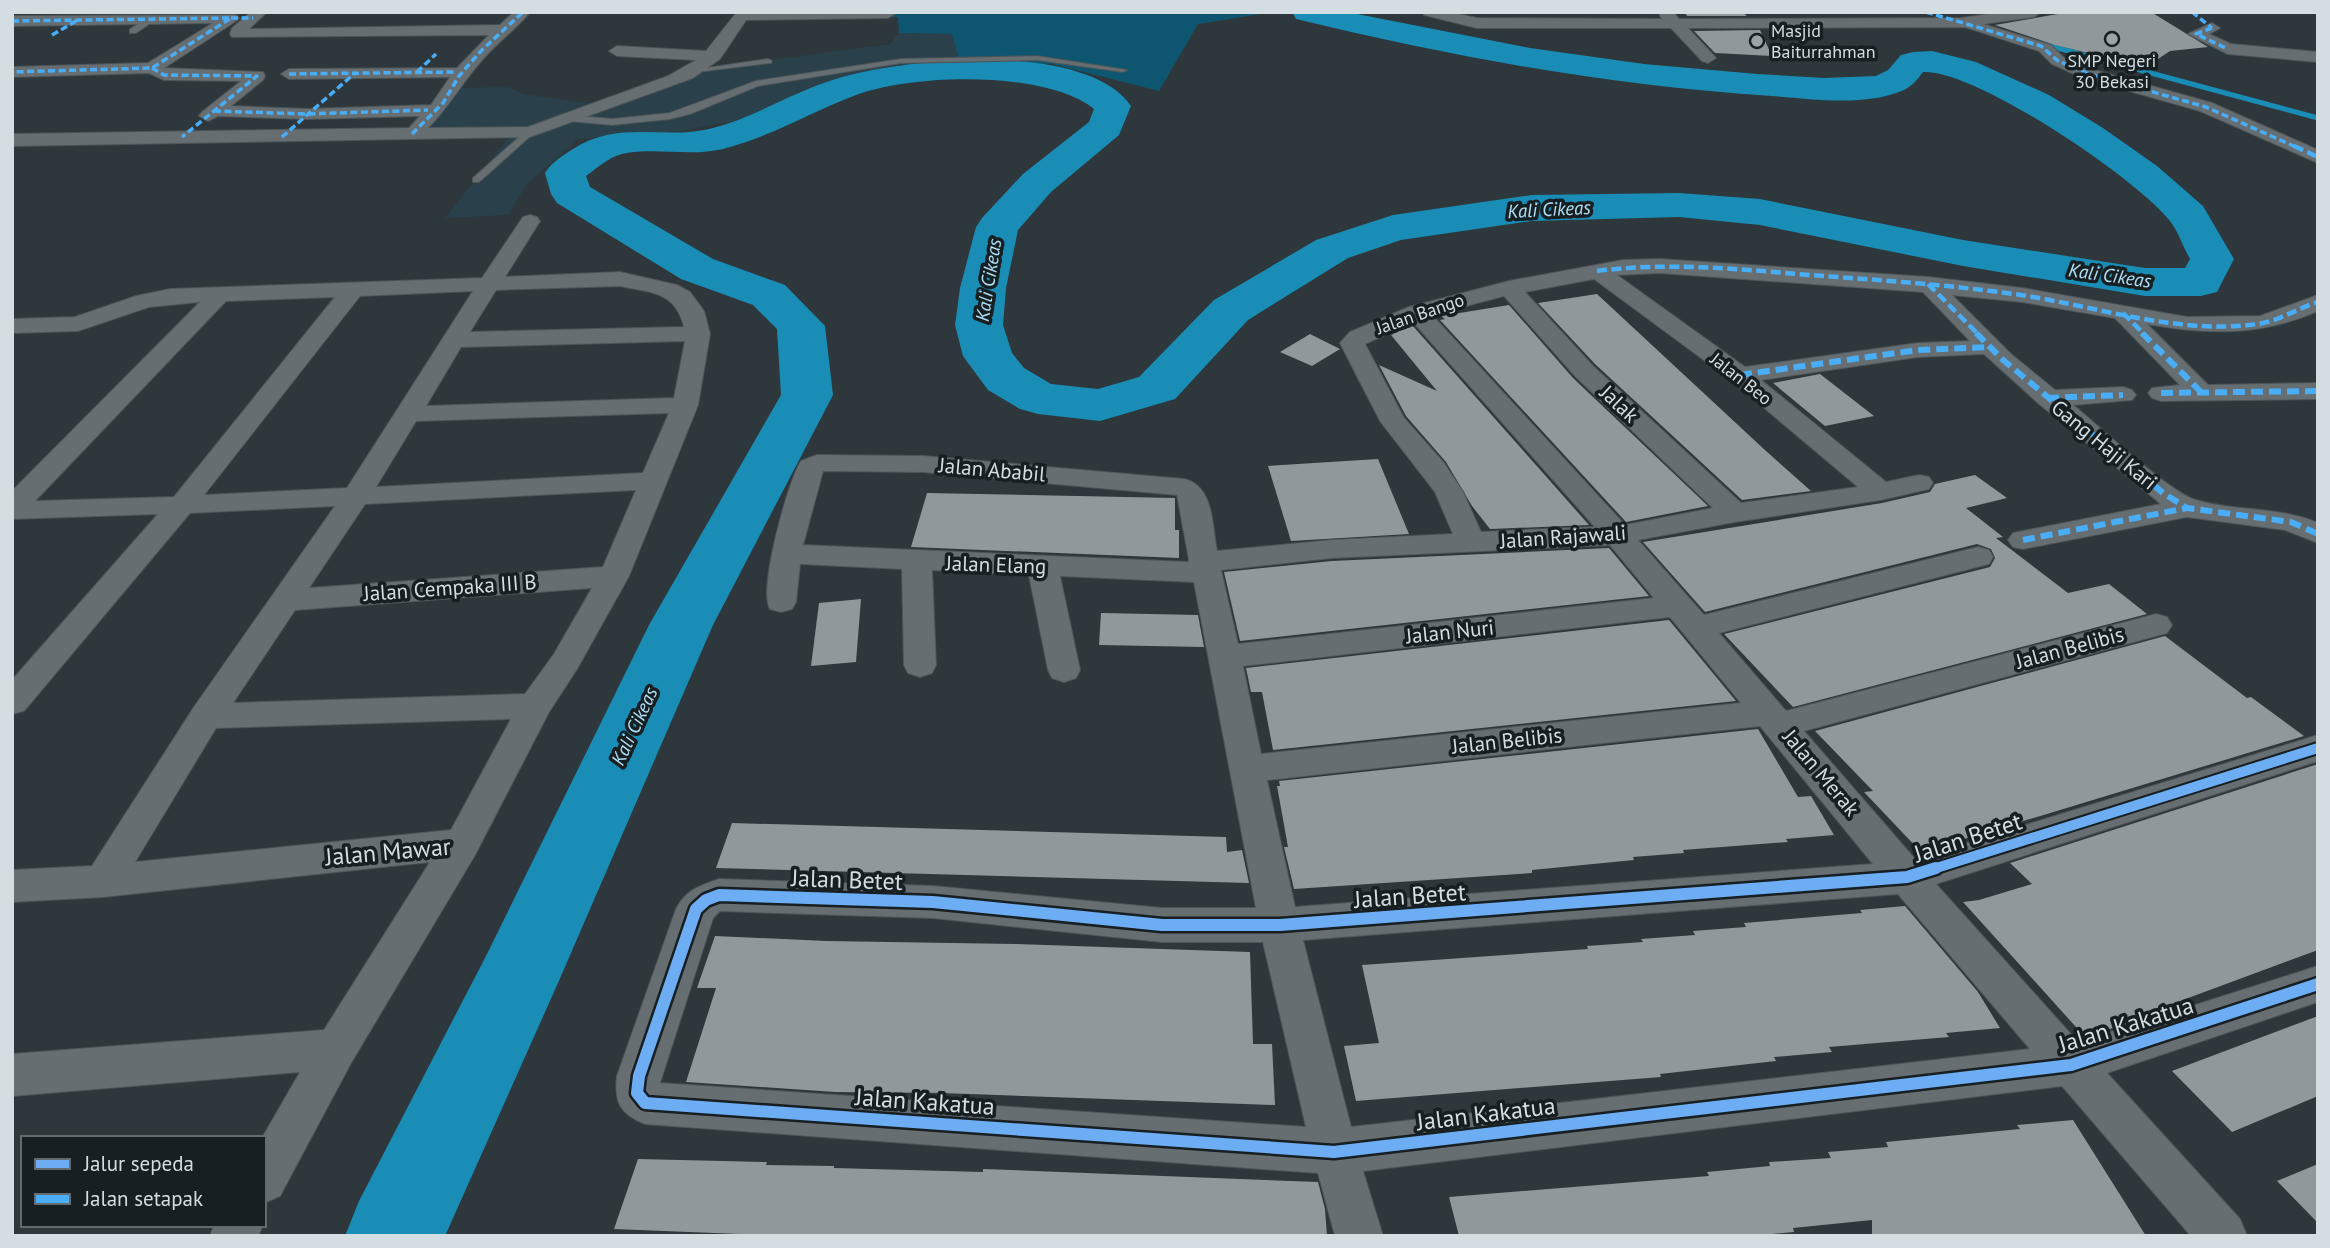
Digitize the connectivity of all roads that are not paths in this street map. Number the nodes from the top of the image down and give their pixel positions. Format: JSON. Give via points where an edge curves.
{"nodes":[{"id":1,"x":523,"y":12,"type":"edge"},
{"id":2,"x":1429,"y":12,"type":"edge"},
{"id":3,"x":2034,"y":12,"type":"edge"},
{"id":4,"x":2192,"y":12,"type":"edge"},
{"id":5,"x":888,"y":13,"type":"edge"},
{"id":6,"x":744,"y":14,"type":"edge"},
{"id":7,"x":1522,"y":14,"type":"edge"},
{"id":8,"x":257,"y":15,"type":"edge"},
{"id":9,"x":86,"y":16,"type":"edge"},
{"id":10,"x":1564,"y":16,"type":"edge"},
{"id":11,"x":1465,"y":17,"type":"edge"},
{"id":12,"x":1669,"y":17,"type":"edge"},
{"id":13,"x":1770,"y":17,"type":"edge"},
{"id":14,"x":154,"y":18,"type":"junction"},
{"id":15,"x":231,"y":19,"type":"junction"},
{"id":16,"x":12,"y":21,"type":"edge"},
{"id":17,"x":1961,"y":23,"type":"junction"},
{"id":18,"x":504,"y":30,"type":"junction"},
{"id":19,"x":133,"y":31,"type":"dead end"},
{"id":20,"x":52,"y":35,"type":"dead end"},
{"id":21,"x":617,"y":51,"type":"dead end"},
{"id":22,"x":436,"y":54,"type":"dead end"},
{"id":23,"x":714,"y":56,"type":"junction"},
{"id":24,"x":2318,"y":57,"type":"edge"},
{"id":25,"x":1707,"y":58,"type":"dead end"},
{"id":26,"x":768,"y":61,"type":"dead end"},
{"id":27,"x":152,"y":68,"type":"junction"},
{"id":28,"x":697,"y":70,"type":"junction"},
{"id":29,"x":1123,"y":70,"type":"dead end"},
{"id":30,"x":12,"y":72,"type":"edge"},
{"id":31,"x":417,"y":72,"type":"junction"},
{"id":32,"x":455,"y":72,"type":"dead end"},
{"id":33,"x":355,"y":73,"type":"junction"},
{"id":34,"x":289,"y":74,"type":"dead end"},
{"id":35,"x":428,"y":110,"type":"dead end"},
{"id":36,"x":214,"y":111,"type":"junction"},
{"id":37,"x":307,"y":114,"type":"junction"},
{"id":38,"x":569,"y":118,"type":"junction"},
{"id":39,"x":530,"y":132,"type":"junction"},
{"id":40,"x":412,"y":134,"type":"junction"},
{"id":41,"x":282,"y":137,"type":"junction"},
{"id":42,"x":182,"y":138,"type":"junction"},
{"id":43,"x":12,"y":140,"type":"edge"},
{"id":44,"x":48,"y":140,"type":"junction"},
{"id":45,"x":2318,"y":157,"type":"edge"},
{"id":46,"x":12,"y":162,"type":"edge"},
{"id":47,"x":476,"y":180,"type":"dead end"},
{"id":48,"x":530,"y":221,"type":"dead end"},
{"id":49,"x":1597,"y":271,"type":"junction"},
{"id":50,"x":1928,"y":284,"type":"junction"},
{"id":51,"x":488,"y":285,"type":"junction"},
{"id":52,"x":1509,"y":288,"type":"junction"},
{"id":53,"x":354,"y":289,"type":"junction"},
{"id":54,"x":220,"y":294,"type":"junction"},
{"id":55,"x":2318,"y":302,"type":"edge"},
{"id":56,"x":1417,"y":312,"type":"junction"},
{"id":57,"x":2123,"y":313,"type":"junction"},
{"id":58,"x":12,"y":326,"type":"edge"},
{"id":59,"x":698,"y":334,"type":"junction"},
{"id":60,"x":453,"y":340,"type":"junction"},
{"id":61,"x":1990,"y":347,"type":"junction"},
{"id":62,"x":1740,"y":375,"type":"junction"},
{"id":63,"x":2318,"y":391,"type":"edge"},
{"id":64,"x":2201,"y":392,"type":"junction"},
{"id":65,"x":2161,"y":393,"type":"dead end"},
{"id":66,"x":2123,"y":395,"type":"dead end"},
{"id":67,"x":2047,"y":398,"type":"junction"},
{"id":68,"x":685,"y":405,"type":"junction"},
{"id":69,"x":407,"y":414,"type":"junction"},
{"id":70,"x":653,"y":481,"type":"junction"},
{"id":71,"x":1919,"y":483,"type":"dead end"},
{"id":72,"x":1881,"y":492,"type":"junction"},
{"id":73,"x":356,"y":495,"type":"junction"},
{"id":74,"x":15,"y":503,"type":"edge"},
{"id":75,"x":182,"y":505,"type":"junction"},
{"id":76,"x":2186,"y":508,"type":"junction"},
{"id":77,"x":1735,"y":513,"type":"junction"},
{"id":78,"x":2318,"y":534,"type":"edge"},
{"id":79,"x":1618,"y":535,"type":"junction"},
{"id":80,"x":2023,"y":540,"type":"dead end"},
{"id":81,"x":1471,"y":542,"type":"junction"},
{"id":82,"x":786,"y":554,"type":"junction"},
{"id":83,"x":1978,"y":557,"type":"dead end"},
{"id":84,"x":917,"y":562,"type":"junction"},
{"id":85,"x":1043,"y":567,"type":"junction"},
{"id":86,"x":1205,"y":568,"type":"junction"},
{"id":87,"x":614,"y":576,"type":"junction"},
{"id":88,"x":286,"y":600,"type":"junction"},
{"id":89,"x":780,"y":602,"type":"dead end"},
{"id":90,"x":1687,"y":617,"type":"junction"},
{"id":91,"x":2157,"y":625,"type":"dead end"},
{"id":92,"x":1224,"y":657,"type":"junction"},
{"id":93,"x":920,"y":665,"type":"dead end"},
{"id":94,"x":1064,"y":670,"type":"dead end"},
{"id":95,"x":12,"y":702,"type":"edge"},
{"id":96,"x":535,"y":706,"type":"junction"},
{"id":97,"x":206,"y":716,"type":"junction"},
{"id":98,"x":1774,"y":719,"type":"junction"},
{"id":99,"x":2318,"y":748,"type":"edge"},
{"id":100,"x":1246,"y":769,"type":"junction"},
{"id":101,"x":462,"y":844,"type":"junction"},
{"id":102,"x":1907,"y":877,"type":"junction"},
{"id":103,"x":103,"y":881,"type":"junction"},
{"id":104,"x":12,"y":886,"type":"edge"},
{"id":105,"x":1280,"y":925,"type":"junction"},
{"id":106,"x":2318,"y":985,"type":"edge"},
{"id":107,"x":336,"y":1049,"type":"junction"},
{"id":108,"x":2071,"y":1065,"type":"junction"},
{"id":109,"x":12,"y":1075,"type":"edge"},
{"id":110,"x":645,"y":1103,"type":"joint"},
{"id":111,"x":1334,"y":1152,"type":"junction"},
{"id":112,"x":266,"y":1176,"type":"edge"},
{"id":113,"x":1359,"y":1236,"type":"edge"},
{"id":114,"x":2223,"y":1236,"type":"edge"}],
"edges":[{"from":1,"to":18,"type":"street"},
{"from":2,"to":11,"type":"street"},
{"from":3,"to":17,"type":"street"},
{"from":4,"to":24,"type":"street","via":[[2212,28],[2196,34],[2221,47]]},
{"from":5,"to":6,"type":"street"},
{"from":6,"to":23,"type":"street"},
{"from":7,"to":10,"type":"street"},
{"from":8,"to":15,"type":"street"},
{"from":8,"to":18,"type":"street","via":[[238,34]]},
{"from":9,"to":14,"type":"street"},
{"from":9,"to":16,"type":"street"},
{"from":9,"to":20,"type":"street"},
{"from":10,"to":11,"type":"street"},
{"from":10,"to":12,"type":"street"},
{"from":12,"to":13,"type":"street"},
{"from":12,"to":25,"type":"street"},
{"from":13,"to":17,"type":"street"},
{"from":14,"to":15,"type":"street"},
{"from":14,"to":19,"type":"lane"},
{"from":15,"to":27,"type":"street"},
{"from":17,"to":45,"type":"street","via":[[2045,48],[2058,61],[2088,74],[2206,107]]},
{"from":18,"to":40,"type":"street"},
{"from":21,"to":23,"type":"street"},
{"from":22,"to":31,"type":"street"},
{"from":23,"to":28,"type":"street"},
{"from":26,"to":28,"type":"lane"},
{"from":27,"to":30,"type":"street"},
{"from":27,"to":36,"type":"street","via":[[164,75],[257,76]]},
{"from":28,"to":38,"type":"street"},
{"from":29,"to":38,"type":"lane","via":[[1038,58],[901,61],[756,84],[670,116],[612,122]]},
{"from":31,"to":32,"type":"street"},
{"from":31,"to":33,"type":"street"},
{"from":33,"to":34,"type":"street"},
{"from":33,"to":37,"type":"street"},
{"from":35,"to":37,"type":"street"},
{"from":36,"to":37,"type":"street"},
{"from":36,"to":42,"type":"street"},
{"from":37,"to":41,"type":"street"},
{"from":38,"to":39,"type":"street"},
{"from":39,"to":40,"type":"street"},
{"from":39,"to":47,"type":"lane"},
{"from":40,"to":41,"type":"street"},
{"from":41,"to":42,"type":"street"},
{"from":42,"to":44,"type":"street"},
{"from":43,"to":44,"type":"street"},
{"from":44,"to":46,"type":"street"},
{"from":48,"to":51,"type":"street"},
{"from":49,"to":50,"type":"street","name":"Jalan Bango","via":[[1660,266]]},
{"from":49,"to":52,"type":"street","name":"Jalan Bango"},
{"from":49,"to":62,"type":"street","name":"Jalan Beo"},
{"from":50,"to":57,"type":"street","name":"Jalan Bango"},
{"from":50,"to":61,"type":"street","name":"Gang Haji Kari"},
{"from":51,"to":53,"type":"street"},
{"from":51,"to":59,"type":"street","via":[[591,279],[641,282],[682,298],[692,311]]},
{"from":51,"to":60,"type":"street"},
{"from":52,"to":56,"type":"street","name":"Jalan Bango"},
{"from":52,"to":77,"type":"street","name":"Jalak","via":[[1584,371]]},
{"from":53,"to":54,"type":"street"},
{"from":53,"to":75,"type":"street"},
{"from":54,"to":58,"type":"street","via":[[157,298],[78,324]]},
{"from":54,"to":74,"type":"street"},
{"from":55,"to":57,"type":"street","name":"Jalan Bango","via":[[2270,321],[2239,325],[2187,324]]},
{"from":56,"to":79,"type":"street","name":"Jalan Merak"},
{"from":56,"to":81,"type":"street","name":"Jalan Bango","via":[[1352,343],[1393,421],[1449,492]]},
{"from":57,"to":64,"type":"street"},
{"from":59,"to":60,"type":"street"},
{"from":59,"to":68,"type":"street"},
{"from":60,"to":69,"type":"street"},
{"from":61,"to":62,"type":"street","via":[[1918,350]]},
{"from":61,"to":67,"type":"street","name":"Gang Haji Kari"},
{"from":62,"to":72,"type":"street","name":"Jalan Beo"},
{"from":63,"to":64,"type":"street"},
{"from":64,"to":65,"type":"street"},
{"from":66,"to":67,"type":"street"},
{"from":67,"to":76,"type":"street","name":"Gang Haji Kari"},
{"from":68,"to":69,"type":"street"},
{"from":68,"to":70,"type":"street"},
{"from":69,"to":73,"type":"street"},
{"from":70,"to":73,"type":"street"},
{"from":70,"to":87,"type":"street"},
{"from":71,"to":72,"type":"street","name":"Jalan Rajawali"},
{"from":72,"to":77,"type":"street","name":"Jalan Rajawali"},
{"from":73,"to":75,"type":"street"},
{"from":73,"to":88,"type":"street"},
{"from":74,"to":75,"type":"street"},
{"from":75,"to":95,"type":"street"},
{"from":76,"to":78,"type":"street","name":"Gang Haji Kari","via":[[2291,522]]},
{"from":76,"to":80,"type":"street"},
{"from":77,"to":79,"type":"street","name":"Jalan Rajawali"},
{"from":79,"to":81,"type":"street","name":"Jalan Rajawali"},
{"from":79,"to":90,"type":"street","name":"Jalan Merak"},
{"from":81,"to":86,"type":"street","name":"Jalan Rajawali","via":[[1332,549]]},
{"from":82,"to":84,"type":"street","name":"Jalan Elang"},
{"from":82,"to":86,"type":"street","name":"Jalan Ababil","via":[[811,467],[827,462],[923,464],[1184,487],[1192,493]]},
{"from":82,"to":89,"type":"street"},
{"from":83,"to":90,"type":"street","name":"Jalan Nuri"},
{"from":84,"to":85,"type":"street","name":"Jalan Elang"},
{"from":84,"to":93,"type":"street"},
{"from":85,"to":86,"type":"street","name":"Jalan Elang"},
{"from":85,"to":94,"type":"street"},
{"from":86,"to":92,"type":"street"},
{"from":87,"to":88,"type":"street","name":"Jalan Cempaka III B"},
{"from":87,"to":96,"type":"street"},
{"from":88,"to":97,"type":"street"},
{"from":90,"to":92,"type":"street","name":"Jalan Nuri"},
{"from":90,"to":98,"type":"street","name":"Jalan Merak"},
{"from":91,"to":98,"type":"street","name":"Jalan Belibis"},
{"from":92,"to":100,"type":"street"},
{"from":96,"to":97,"type":"street"},
{"from":96,"to":101,"type":"street"},
{"from":97,"to":103,"type":"street"},
{"from":98,"to":100,"type":"street","name":"Jalan Belibis"},
{"from":98,"to":102,"type":"street","name":"Jalan Merak"},
{"from":99,"to":102,"type":"street","name":"Jalan Betet"},
{"from":100,"to":105,"type":"street"},
{"from":101,"to":103,"type":"street","name":"Jalan Mawar"},
{"from":101,"to":107,"type":"street","name":"Jalan Mawar"},
{"from":102,"to":105,"type":"street","name":"Jalan Betet"},
{"from":102,"to":108,"type":"street","name":"Jalan Merak"},
{"from":103,"to":104,"type":"street","name":"Jalan Mawar"},
{"from":105,"to":110,"type":"street","name":"Jalan Betet","via":[[1162,925],[933,902],[719,895],[696,909],[639,1076],[637,1093]]},
{"from":105,"to":111,"type":"street"},
{"from":106,"to":108,"type":"street","name":"Jalan Kakatua"},
{"from":107,"to":109,"type":"street"},
{"from":107,"to":112,"type":"street","name":"Jalan Mawar"},
{"from":108,"to":111,"type":"street","name":"Jalan Kakatua"},
{"from":108,"to":114,"type":"street","name":"Jalan Merak"},
{"from":110,"to":111,"type":"street","name":"Jalan Kakatua"},
{"from":111,"to":113,"type":"street"}]}
